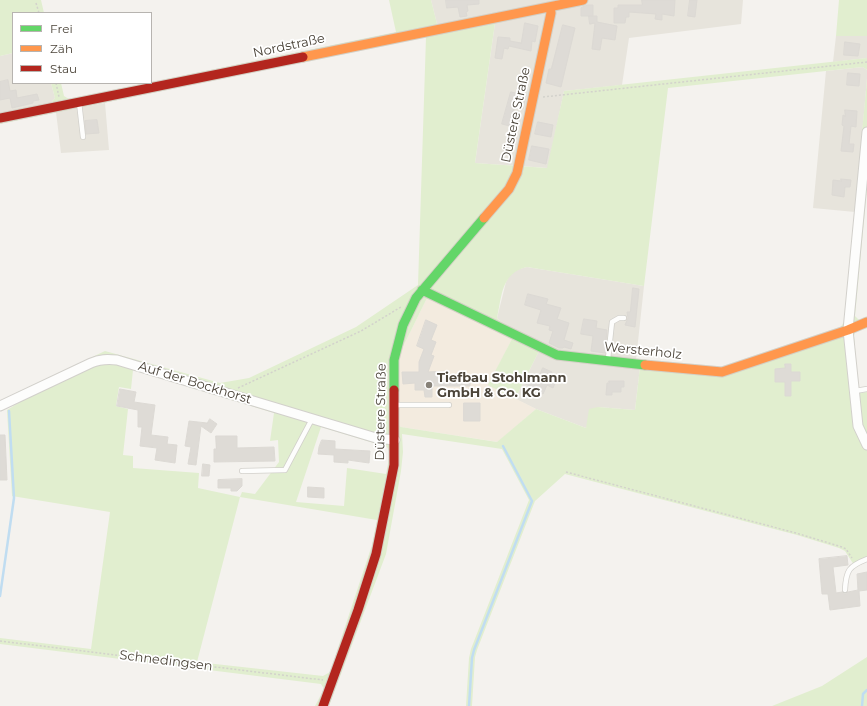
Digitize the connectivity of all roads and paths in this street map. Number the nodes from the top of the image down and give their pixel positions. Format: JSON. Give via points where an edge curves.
{"nodes":[{"id":1,"x":579,"y":0,"type":"edge"},
{"id":2,"x":36,"y":2,"type":"dead end"},
{"id":3,"x":550,"y":7,"type":"junction"},
{"id":4,"x":39,"y":12,"type":"edge"},
{"id":5,"x":867,"y":62,"type":"edge"},
{"id":6,"x":56,"y":84,"type":"edge"},
{"id":7,"x":533,"y":98,"type":"junction"},
{"id":8,"x":80,"y":102,"type":"junction"},
{"id":9,"x":61,"y":106,"type":"junction"},
{"id":10,"x":0,"y":118,"type":"edge"},
{"id":11,"x":867,"y":132,"type":"edge"},
{"id":12,"x":83,"y":137,"type":"dead end"},
{"id":13,"x":422,"y":290,"type":"junction"},
{"id":14,"x":404,"y":305,"type":"dead end"},
{"id":15,"x":624,"y":318,"type":"dead end"},
{"id":16,"x":867,"y":322,"type":"edge"},
{"id":17,"x":848,"y":330,"type":"junction"},
{"id":18,"x":608,"y":360,"type":"junction"},
{"id":19,"x":867,"y":389,"type":"edge"},
{"id":20,"x":854,"y":391,"type":"junction"},
{"id":21,"x":227,"y":393,"type":"junction"},
{"id":22,"x":395,"y":405,"type":"junction"},
{"id":23,"x":449,"y":405,"type":"dead end"},
{"id":24,"x":0,"y":406,"type":"edge"},
{"id":25,"x":312,"y":419,"type":"junction"},
{"id":26,"x":395,"y":440,"type":"junction"},
{"id":27,"x":867,"y":445,"type":"edge"},
{"id":28,"x":242,"y":471,"type":"dead end"},
{"id":29,"x":566,"y":472,"type":"dead end"},
{"id":30,"x":867,"y":559,"type":"edge"},
{"id":31,"x":856,"y":563,"type":"junction"},
{"id":32,"x":845,"y":590,"type":"dead end"},
{"id":33,"x":0,"y":641,"type":"edge"},
{"id":34,"x":332,"y":681,"type":"junction"},
{"id":35,"x":323,"y":706,"type":"edge"}],
"edges":[{"from":1,"to":3,"type":"street","name":"Nordstraße"},
{"from":2,"to":4,"type":"path"},
{"from":3,"to":7,"type":"street","name":"Düstere Straße","via":[[551,13]]},
{"from":3,"to":8,"type":"street","name":"Nordstraße"},
{"from":5,"to":7,"type":"path"},
{"from":6,"to":9,"type":"path"},
{"from":7,"to":13,"type":"street","name":"Düstere Straße","via":[[512,186]]},
{"from":8,"to":9,"type":"street","name":"Nordstraße"},
{"from":8,"to":12,"type":"lane"},
{"from":9,"to":10,"type":"street","name":"Nordstraße"},
{"from":11,"to":17,"type":"street"},
{"from":13,"to":18,"type":"street","name":"Wersterholz","via":[[558,355]]},
{"from":13,"to":22,"type":"street","name":"Düstere Straße","via":[[403,325],[394,360]]},
{"from":14,"to":21,"type":"path","via":[[361,331]]},
{"from":15,"to":18,"type":"lane","via":[[612,322]]},
{"from":16,"to":17,"type":"street","name":"Wersterholz"},
{"from":17,"to":18,"type":"street","name":"Wersterholz","via":[[722,372]]},
{"from":17,"to":20,"type":"street"},
{"from":19,"to":20,"type":"lane"},
{"from":20,"to":27,"type":"street","via":[[858,426]]},
{"from":21,"to":24,"type":"street","name":"Auf der Bockhorst","via":[[117,360],[101,359]]},
{"from":21,"to":25,"type":"street","name":"Auf der Bockhorst"},
{"from":22,"to":23,"type":"lane"},
{"from":22,"to":26,"type":"street","name":"Düstere Straße"},
{"from":25,"to":26,"type":"street","name":"Auf der Bockhorst","via":[[376,438]]},
{"from":25,"to":28,"type":"lane","via":[[285,470]]},
{"from":26,"to":34,"type":"street","name":"Düstere Straße","via":[[393,472],[376,554]]},
{"from":29,"to":31,"type":"path","via":[[842,547]]},
{"from":30,"to":31,"type":"lane"},
{"from":31,"to":32,"type":"lane","via":[[847,573]]},
{"from":33,"to":34,"type":"path","name":"Schnedingsen"},
{"from":34,"to":35,"type":"street","name":"Düstere Straße"}]}
